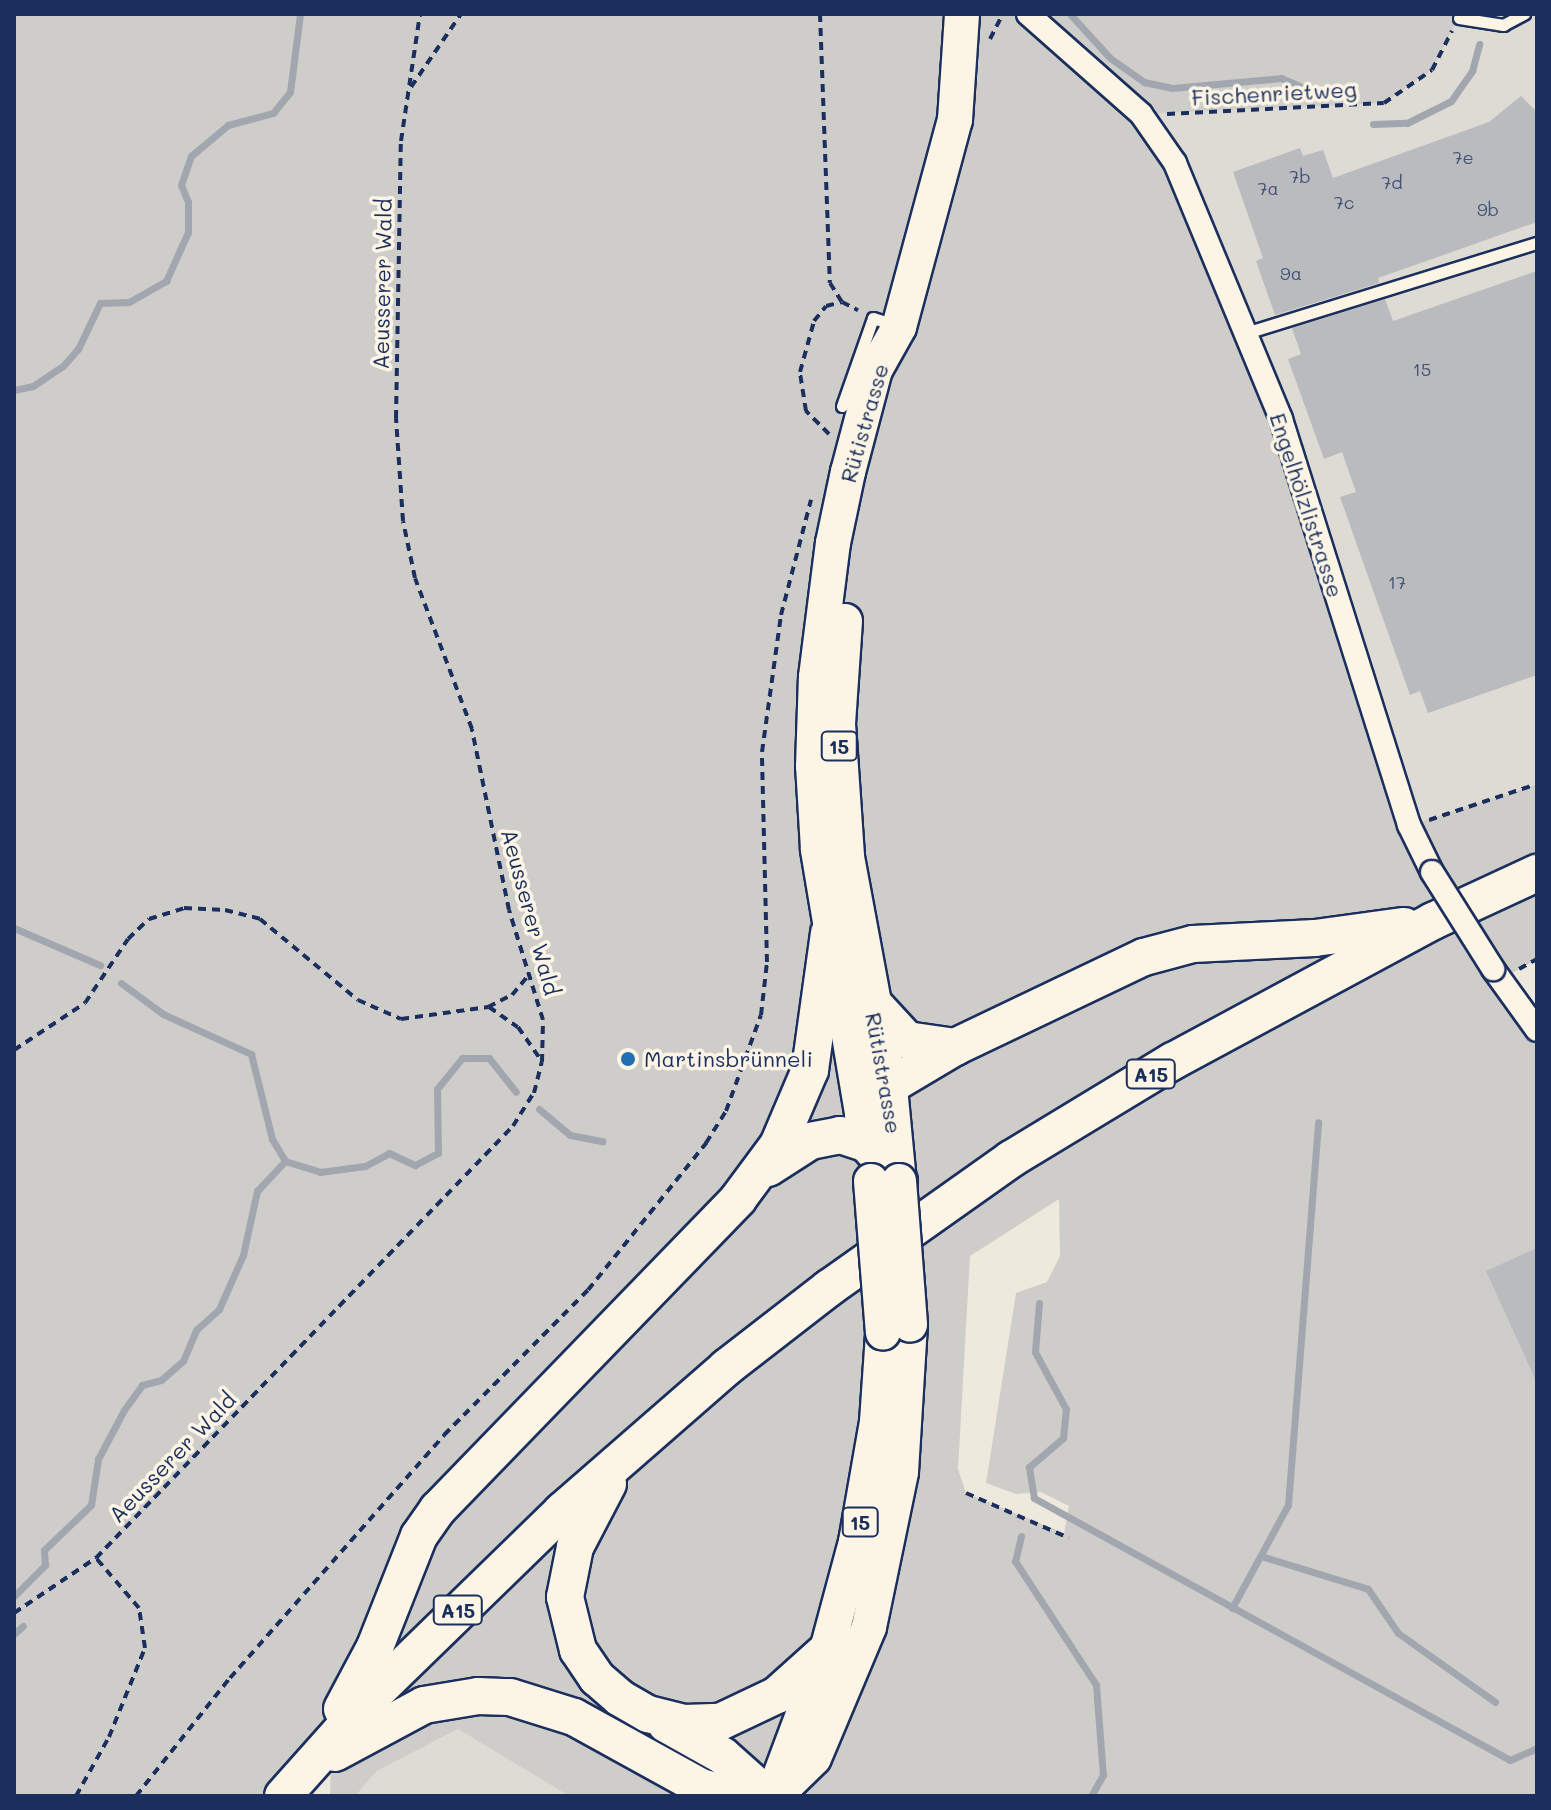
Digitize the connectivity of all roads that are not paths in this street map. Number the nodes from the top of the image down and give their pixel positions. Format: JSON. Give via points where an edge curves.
{"nodes":[{"id":1,"x":962,"y":14,"type":"edge"},
{"id":2,"x":1028,"y":14,"type":"edge"},
{"id":3,"x":1524,"y":14,"type":"edge"},
{"id":4,"x":1459,"y":18,"type":"road end"},
{"id":5,"x":1537,"y":243,"type":"edge"},
{"id":6,"x":886,"y":322,"type":"junction"},
{"id":7,"x":1249,"y":332,"type":"junction"},
{"id":8,"x":842,"y":406,"type":"road end"},
{"id":9,"x":1537,"y":873,"type":"edge"},
{"id":10,"x":1433,"y":921,"type":"junction"},
{"id":11,"x":829,"y":933,"type":"junction"},
{"id":12,"x":871,"y":1001,"type":"junction"},
{"id":13,"x":1537,"y":1030,"type":"edge"},
{"id":14,"x":955,"y":1047,"type":"junction"},
{"id":15,"x":890,"y":1088,"type":"junction"},
{"id":16,"x":865,"y":1129,"type":"junction"},
{"id":17,"x":759,"y":1175,"type":"junction"},
{"id":18,"x":890,"y":1175,"type":"junction"},
{"id":19,"x":897,"y":1329,"type":"junction"},
{"id":20,"x":622,"y":1458,"type":"junction"},
{"id":21,"x":827,"y":1650,"type":"junction"},
{"id":22,"x":648,"y":1714,"type":"junction"},
{"id":23,"x":293,"y":1784,"type":"edge"},
{"id":24,"x":712,"y":1793,"type":"edge"},
{"id":25,"x":772,"y":1796,"type":"edge"}],
"edges":[{"from":1,"to":6,"type":"main road","name":"Rütistrasse","number":"15","via":[[955,120]]},
{"from":2,"to":7,"type":"street","name":"Engelhölzlistrasse","via":[[1141,114],[1175,163]]},
{"from":3,"to":4,"type":"lane","via":[[1503,25]]},
{"from":5,"to":7,"type":"lane"},
{"from":6,"to":8,"type":"lane"},
{"from":6,"to":11,"type":"main road","name":"Rütistrasse","number":"15","via":[[848,472],[824,605],[813,766]]},
{"from":6,"to":12,"type":"main road","name":"Rütistrasse","number":"15","via":[[897,376],[846,603],[838,724],[847,857]]},
{"from":7,"to":13,"type":"street","name":"Engelhölzlistrasse","bridge":true,"via":[[1409,825],[1432,872]]},
{"from":9,"to":10,"type":"highway","number":"A15"},
{"from":10,"to":14,"type":"highway","via":[[1315,938],[1229,940],[1165,950]]},
{"from":10,"to":20,"type":"highway","number":"A15","via":[[1253,1015],[1011,1159],[829,1288]]},
{"from":11,"to":16,"type":"main road","name":"Rütistrasse","number":"15"},
{"from":11,"to":17,"type":"highway","via":[[822,1012],[805,1091]]},
{"from":12,"to":14,"type":"highway","via":[[907,1040]]},
{"from":12,"to":15,"type":"main road","name":"Rütistrasse","number":"15"},
{"from":14,"to":15,"type":"highway"},
{"from":15,"to":16,"type":"highway"},
{"from":15,"to":18,"type":"main road","name":"Rütistrasse","number":"15"},
{"from":16,"to":17,"type":"highway","via":[[824,1137],[792,1151]]},
{"from":16,"to":18,"type":"highway"},
{"from":17,"to":23,"type":"highway","via":[[438,1509],[406,1563],[357,1683]]},
{"from":18,"to":19,"type":"main road","name":"Rütistrasse","number":"15","bridge":true},
{"from":19,"to":21,"type":"main road","name":"Rütistrasse","number":"15"},
{"from":19,"to":25,"type":"main road","name":"Rütistrasse","number":"15","via":[[901,1472],[869,1627],[814,1758]]},
{"from":20,"to":22,"type":"highway","via":[[575,1547],[567,1580],[567,1615],[578,1650],[597,1678]]},
{"from":20,"to":23,"type":"highway","number":"A15","via":[[478,1589]]},
{"from":21,"to":22,"type":"highway","via":[[777,1695],[743,1714],[720,1722],[684,1723]]},
{"from":21,"to":25,"type":"main road","name":"Rütistrasse","number":"15"},
{"from":22,"to":25,"type":"highway","via":[[723,1756]]},
{"from":23,"to":24,"type":"highway","via":[[424,1705],[496,1696],[533,1701],[574,1717]]}]}
